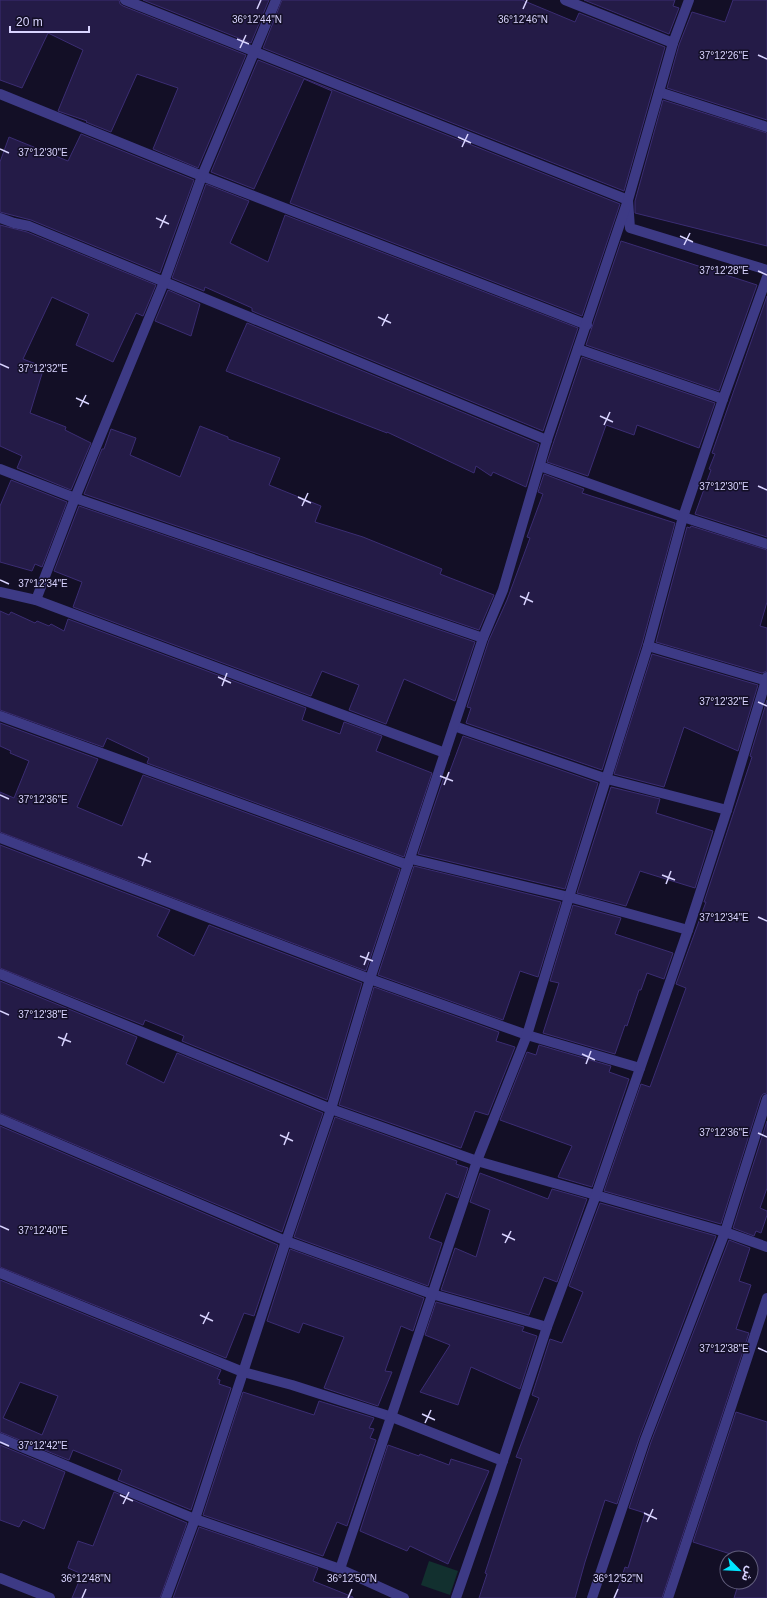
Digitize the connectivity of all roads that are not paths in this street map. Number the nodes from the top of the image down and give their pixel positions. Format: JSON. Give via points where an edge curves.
{"nodes":[{"id":1,"x":125,"y":0,"type":"edge"},
{"id":2,"x":276,"y":0,"type":"edge"},
{"id":3,"x":565,"y":0,"type":"edge"},
{"id":4,"x":689,"y":0,"type":"edge"},
{"id":5,"x":673,"y":43,"type":"junction"},
{"id":6,"x":255,"y":51,"type":"junction"},
{"id":7,"x":659,"y":92,"type":"junction"},
{"id":8,"x":0,"y":94,"type":"edge"},
{"id":9,"x":767,"y":127,"type":"edge"},
{"id":10,"x":202,"y":176,"type":"junction"},
{"id":11,"x":628,"y":200,"type":"junction"},
{"id":12,"x":0,"y":218,"type":"edge"},
{"id":13,"x":767,"y":270,"type":"edge"},
{"id":14,"x":767,"y":277,"type":"edge"},
{"id":15,"x":164,"y":282,"type":"junction"},
{"id":16,"x":586,"y":325,"type":"junction"},
{"id":17,"x":578,"y":349,"type":"junction"},
{"id":18,"x":723,"y":399,"type":"junction"},
{"id":19,"x":547,"y":440,"type":"junction"},
{"id":20,"x":540,"y":466,"type":"junction"},
{"id":21,"x":0,"y":469,"type":"edge"},
{"id":22,"x":75,"y":498,"type":"junction"},
{"id":23,"x":683,"y":517,"type":"junction"},
{"id":24,"x":767,"y":544,"type":"edge"},
{"id":25,"x":0,"y":592,"type":"edge"},
{"id":26,"x":36,"y":600,"type":"junction"},
{"id":27,"x":483,"y":638,"type":"junction"},
{"id":28,"x":648,"y":646,"type":"junction"},
{"id":29,"x":767,"y":680,"type":"edge"},
{"id":30,"x":0,"y":716,"type":"edge"},
{"id":31,"x":454,"y":726,"type":"junction"},
{"id":32,"x":445,"y":754,"type":"junction"},
{"id":33,"x":606,"y":779,"type":"junction"},
{"id":34,"x":727,"y":810,"type":"junction"},
{"id":35,"x":0,"y":838,"type":"edge"},
{"id":36,"x":409,"y":862,"type":"junction"},
{"id":37,"x":569,"y":898,"type":"junction"},
{"id":38,"x":688,"y":930,"type":"junction"},
{"id":39,"x":0,"y":974,"type":"edge"},
{"id":40,"x":370,"y":979,"type":"junction"},
{"id":41,"x":528,"y":1035,"type":"junction"},
{"id":42,"x":640,"y":1068,"type":"junction"},
{"id":43,"x":767,"y":1099,"type":"edge"},
{"id":44,"x":331,"y":1109,"type":"junction"},
{"id":45,"x":0,"y":1119,"type":"edge"},
{"id":46,"x":478,"y":1161,"type":"junction"},
{"id":47,"x":596,"y":1195,"type":"junction"},
{"id":48,"x":725,"y":1232,"type":"junction"},
{"id":49,"x":286,"y":1241,"type":"junction"},
{"id":50,"x":767,"y":1247,"type":"edge"},
{"id":51,"x":0,"y":1273,"type":"edge"},
{"id":52,"x":432,"y":1294,"type":"junction"},
{"id":53,"x":767,"y":1298,"type":"edge"},
{"id":54,"x":547,"y":1327,"type":"junction"},
{"id":55,"x":243,"y":1372,"type":"junction"},
{"id":56,"x":392,"y":1417,"type":"junction"},
{"id":57,"x":0,"y":1438,"type":"edge"},
{"id":58,"x":503,"y":1461,"type":"junction"},
{"id":59,"x":195,"y":1519,"type":"junction"},
{"id":60,"x":340,"y":1570,"type":"junction"},
{"id":61,"x":0,"y":1578,"type":"edge"},
{"id":62,"x":50,"y":1598,"type":"edge"},
{"id":63,"x":166,"y":1598,"type":"edge"},
{"id":64,"x":404,"y":1598,"type":"edge"},
{"id":65,"x":456,"y":1598,"type":"edge"},
{"id":66,"x":592,"y":1598,"type":"edge"},
{"id":67,"x":668,"y":1598,"type":"edge"}],
"edges":[{"from":1,"to":6,"type":"street"},
{"from":2,"to":6,"type":"street"},
{"from":3,"to":5,"type":"street"},
{"from":4,"to":5,"type":"street"},
{"from":5,"to":7,"type":"street"},
{"from":6,"to":10,"type":"street"},
{"from":6,"to":11,"type":"street"},
{"from":7,"to":9,"type":"street"},
{"from":7,"to":11,"type":"street"},
{"from":8,"to":10,"type":"street"},
{"from":10,"to":15,"type":"street"},
{"from":10,"to":16,"type":"street"},
{"from":11,"to":13,"type":"street","via":[[630,228]]},
{"from":11,"to":16,"type":"street"},
{"from":12,"to":15,"type":"street","via":[[29,226]]},
{"from":14,"to":18,"type":"street"},
{"from":15,"to":19,"type":"street"},
{"from":15,"to":22,"type":"street"},
{"from":16,"to":17,"type":"street"},
{"from":17,"to":18,"type":"street"},
{"from":17,"to":19,"type":"street"},
{"from":18,"to":23,"type":"street"},
{"from":19,"to":20,"type":"street"},
{"from":20,"to":23,"type":"street"},
{"from":20,"to":27,"type":"street","via":[[503,590]]},
{"from":21,"to":22,"type":"street"},
{"from":22,"to":26,"type":"street"},
{"from":22,"to":27,"type":"street"},
{"from":23,"to":24,"type":"street"},
{"from":23,"to":28,"type":"street"},
{"from":25,"to":26,"type":"street"},
{"from":26,"to":32,"type":"street"},
{"from":27,"to":31,"type":"street"},
{"from":28,"to":29,"type":"street"},
{"from":28,"to":33,"type":"street"},
{"from":29,"to":34,"type":"street"},
{"from":30,"to":36,"type":"street"},
{"from":31,"to":32,"type":"street"},
{"from":31,"to":33,"type":"street"},
{"from":32,"to":36,"type":"street"},
{"from":33,"to":34,"type":"street"},
{"from":33,"to":37,"type":"street"},
{"from":34,"to":38,"type":"street"},
{"from":35,"to":40,"type":"street"},
{"from":36,"to":37,"type":"street"},
{"from":36,"to":40,"type":"street"},
{"from":37,"to":38,"type":"street"},
{"from":37,"to":41,"type":"street"},
{"from":38,"to":42,"type":"street"},
{"from":39,"to":44,"type":"street"},
{"from":40,"to":41,"type":"street"},
{"from":40,"to":44,"type":"street"},
{"from":41,"to":42,"type":"street"},
{"from":41,"to":46,"type":"street"},
{"from":42,"to":47,"type":"street"},
{"from":43,"to":48,"type":"street"},
{"from":44,"to":46,"type":"street"},
{"from":44,"to":49,"type":"street"},
{"from":45,"to":49,"type":"street"},
{"from":46,"to":47,"type":"street"},
{"from":46,"to":52,"type":"street"},
{"from":47,"to":48,"type":"street"},
{"from":47,"to":54,"type":"street"},
{"from":48,"to":50,"type":"street"},
{"from":48,"to":66,"type":"street","via":[[646,1440]]},
{"from":49,"to":52,"type":"street"},
{"from":49,"to":55,"type":"street"},
{"from":51,"to":55,"type":"street"},
{"from":52,"to":54,"type":"street"},
{"from":52,"to":56,"type":"street"},
{"from":53,"to":67,"type":"street"},
{"from":54,"to":58,"type":"street"},
{"from":55,"to":56,"type":"street"},
{"from":55,"to":59,"type":"street"},
{"from":56,"to":58,"type":"street"},
{"from":56,"to":60,"type":"street"},
{"from":57,"to":59,"type":"street"},
{"from":58,"to":65,"type":"street"},
{"from":59,"to":60,"type":"street"},
{"from":59,"to":63,"type":"street"},
{"from":60,"to":64,"type":"street"},
{"from":61,"to":62,"type":"street"}]}
